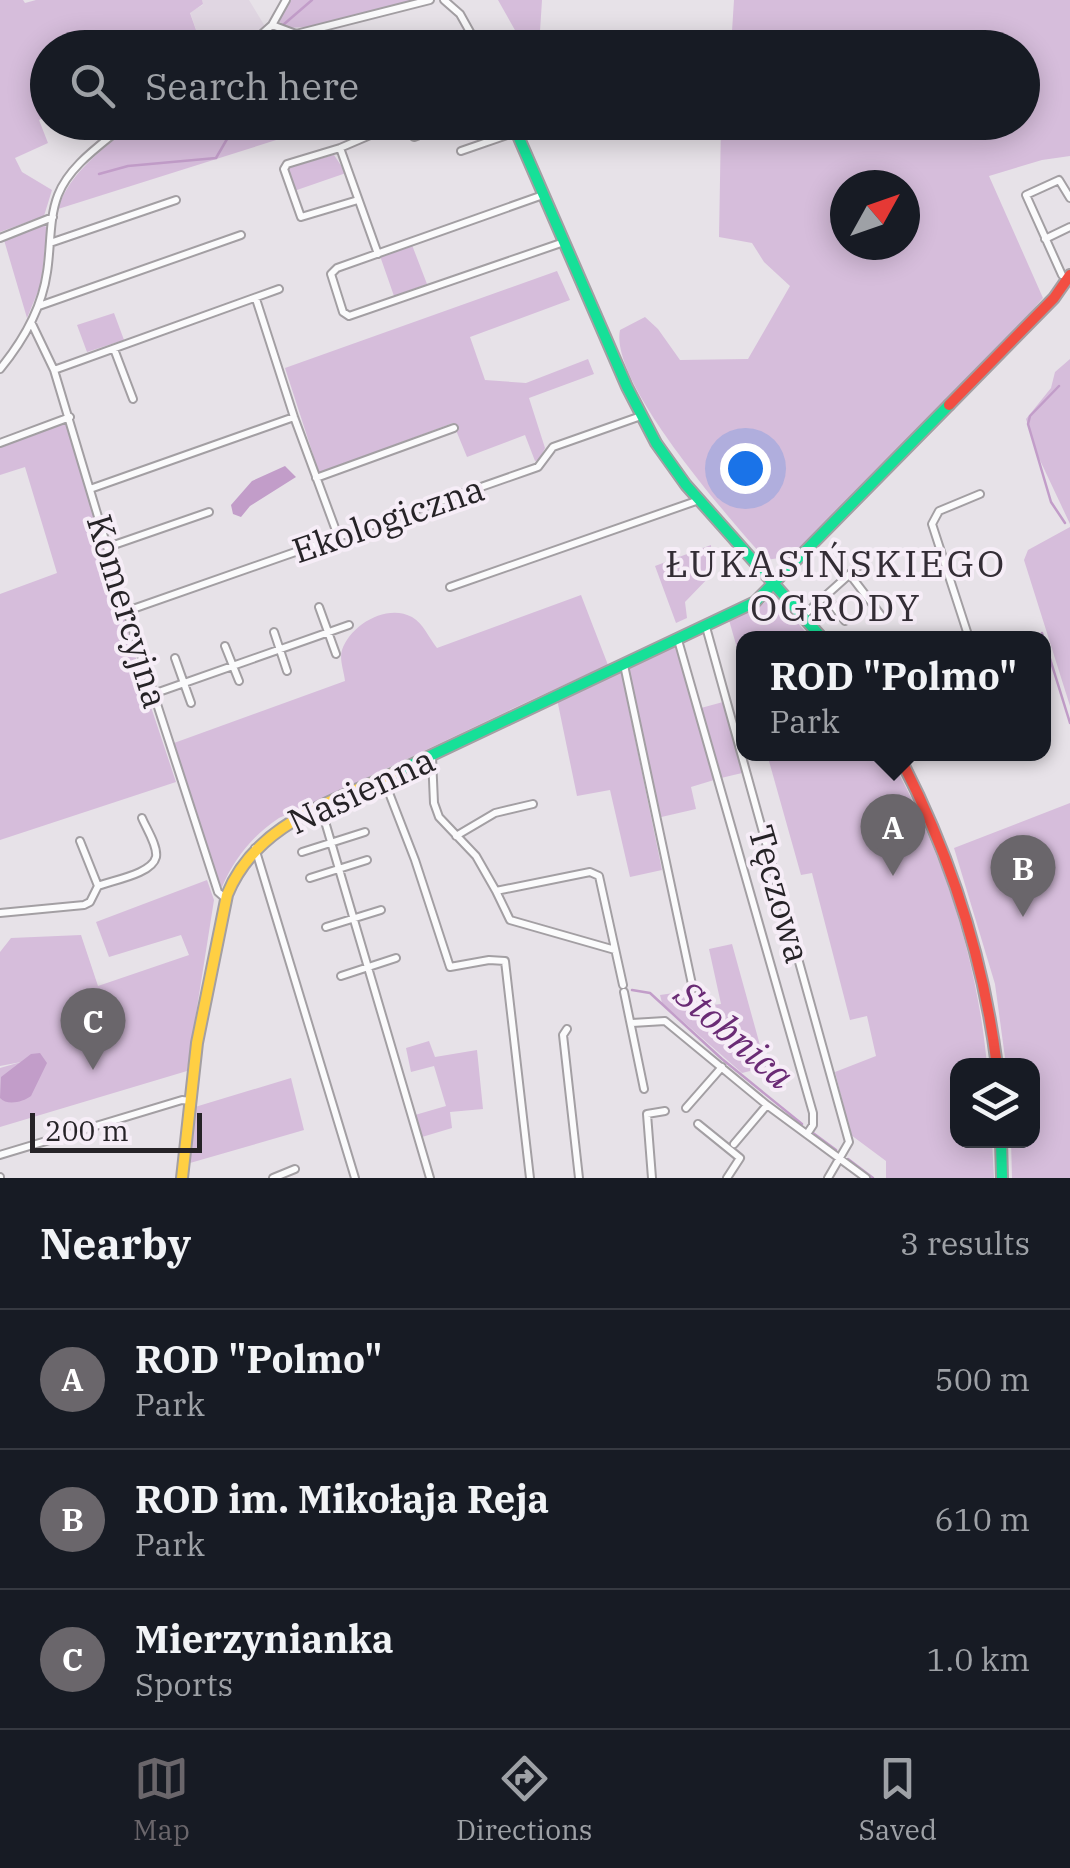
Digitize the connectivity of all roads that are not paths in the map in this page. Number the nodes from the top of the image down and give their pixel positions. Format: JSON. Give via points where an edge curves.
{"nodes":[{"id":1,"x":286,"y":0,"type":"edge"},
{"id":2,"x":430,"y":0,"type":"edge"},
{"id":3,"x":444,"y":0,"type":"edge"},
{"id":4,"x":272,"y":25,"type":"junction"},
{"id":5,"x":266,"y":30,"type":"edge"},
{"id":6,"x":285,"y":30,"type":"edge"},
{"id":7,"x":312,"y":30,"type":"edge"},
{"id":8,"x":469,"y":30,"type":"edge"},
{"id":9,"x":107,"y":140,"type":"edge"},
{"id":10,"x":357,"y":140,"type":"edge"},
{"id":11,"x":488,"y":140,"type":"edge"},
{"id":12,"x":519,"y":140,"type":"edge"},
{"id":13,"x":340,"y":148,"type":"junction"},
{"id":14,"x":461,"y":152,"type":"dead end"},
{"id":15,"x":544,"y":194,"type":"junction"},
{"id":16,"x":1070,"y":198,"type":"edge"},
{"id":17,"x":176,"y":200,"type":"dead end"},
{"id":18,"x":358,"y":200,"type":"junction"},
{"id":19,"x":54,"y":217,"type":"junction"},
{"id":20,"x":1070,"y":227,"type":"edge"},
{"id":21,"x":241,"y":235,"type":"dead end"},
{"id":22,"x":0,"y":238,"type":"edge"},
{"id":23,"x":1045,"y":239,"type":"junction"},
{"id":24,"x":50,"y":242,"type":"junction"},
{"id":25,"x":564,"y":242,"type":"junction"},
{"id":26,"x":378,"y":254,"type":"junction"},
{"id":27,"x":1066,"y":276,"type":"edge"},
{"id":28,"x":279,"y":290,"type":"dead end"},
{"id":29,"x":256,"y":299,"type":"junction"},
{"id":30,"x":38,"y":306,"type":"junction"},
{"id":31,"x":30,"y":322,"type":"junction"},
{"id":32,"x":114,"y":348,"type":"junction"},
{"id":33,"x":2,"y":365,"type":"edge"},
{"id":34,"x":54,"y":370,"type":"junction"},
{"id":35,"x":133,"y":399,"type":"dead end"},
{"id":36,"x":641,"y":416,"type":"junction"},
{"id":37,"x":70,"y":417,"type":"junction"},
{"id":38,"x":294,"y":417,"type":"junction"},
{"id":39,"x":454,"y":428,"type":"dead end"},
{"id":40,"x":0,"y":444,"type":"edge"},
{"id":41,"x":316,"y":478,"type":"junction"},
{"id":42,"x":90,"y":489,"type":"junction"},
{"id":43,"x":980,"y":494,"type":"dead end"},
{"id":44,"x":699,"y":500,"type":"junction"},
{"id":45,"x":209,"y":512,"type":"dead end"},
{"id":46,"x":338,"y":536,"type":"junction"},
{"id":47,"x":108,"y":547,"type":"junction"},
{"id":48,"x":861,"y":564,"type":"dead end"},
{"id":49,"x":850,"y":576,"type":"junction"},
{"id":50,"x":778,"y":581,"type":"junction"},
{"id":51,"x":450,"y":587,"type":"dead end"},
{"id":52,"x":827,"y":597,"type":"junction"},
{"id":53,"x":318,"y":607,"type":"dead end"},
{"id":54,"x":127,"y":611,"type":"junction"},
{"id":55,"x":880,"y":614,"type":"dead end"},
{"id":56,"x":803,"y":616,"type":"junction"},
{"id":57,"x":846,"y":621,"type":"dead end"},
{"id":58,"x":348,"y":625,"type":"dead end"},
{"id":59,"x":706,"y":627,"type":"junction"},
{"id":60,"x":816,"y":631,"type":"edge"},
{"id":61,"x":967,"y":631,"type":"edge"},
{"id":62,"x":274,"y":632,"type":"dead end"},
{"id":63,"x":328,"y":632,"type":"junction"},
{"id":64,"x":678,"y":640,"type":"junction"},
{"id":65,"x":225,"y":646,"type":"dead end"},
{"id":66,"x":280,"y":649,"type":"junction"},
{"id":67,"x":336,"y":654,"type":"dead end"},
{"id":68,"x":175,"y":658,"type":"dead end"},
{"id":69,"x":624,"y":665,"type":"junction"},
{"id":70,"x":232,"y":666,"type":"junction"},
{"id":71,"x":287,"y":671,"type":"dead end"},
{"id":72,"x":238,"y":682,"type":"dead end"},
{"id":73,"x":184,"y":683,"type":"junction"},
{"id":74,"x":153,"y":694,"type":"junction"},
{"id":75,"x":191,"y":702,"type":"dead end"},
{"id":76,"x":736,"y":735,"type":"edge"},
{"id":77,"x":432,"y":758,"type":"junction"},
{"id":78,"x":743,"y":761,"type":"edge"},
{"id":79,"x":902,"y":761,"type":"edge"},
{"id":80,"x":384,"y":780,"type":"junction"},
{"id":81,"x":533,"y":804,"type":"dead end"},
{"id":82,"x":321,"y":808,"type":"junction"},
{"id":83,"x":142,"y":818,"type":"dead end"},
{"id":84,"x":365,"y":832,"type":"dead end"},
{"id":85,"x":456,"y":836,"type":"junction"},
{"id":86,"x":80,"y":841,"type":"dead end"},
{"id":87,"x":331,"y":842,"type":"junction"},
{"id":88,"x":255,"y":848,"type":"junction"},
{"id":89,"x":302,"y":852,"type":"dead end"},
{"id":90,"x":367,"y":860,"type":"dead end"},
{"id":91,"x":339,"y":869,"type":"junction"},
{"id":92,"x":310,"y":878,"type":"dead end"},
{"id":93,"x":98,"y":886,"type":"junction"},
{"id":94,"x":496,"y":891,"type":"junction"},
{"id":95,"x":226,"y":898,"type":"junction"},
{"id":96,"x":382,"y":910,"type":"dead end"},
{"id":97,"x":0,"y":913,"type":"edge"},
{"id":98,"x":354,"y":918,"type":"junction"},
{"id":99,"x":326,"y":927,"type":"dead end"},
{"id":100,"x":615,"y":950,"type":"junction"},
{"id":101,"x":396,"y":958,"type":"dead end"},
{"id":102,"x":368,"y":967,"type":"junction"},
{"id":103,"x":341,"y":976,"type":"dead end"},
{"id":104,"x":693,"y":989,"type":"dead end"},
{"id":105,"x":632,"y":1023,"type":"junction"},
{"id":106,"x":566,"y":1029,"type":"dead end"},
{"id":107,"x":996,"y":1058,"type":"edge"},
{"id":108,"x":722,"y":1067,"type":"junction"},
{"id":109,"x":644,"y":1089,"type":"dead end"},
{"id":110,"x":191,"y":1100,"type":"junction"},
{"id":111,"x":767,"y":1105,"type":"junction"},
{"id":112,"x":686,"y":1108,"type":"dead end"},
{"id":113,"x":666,"y":1111,"type":"dead end"},
{"id":114,"x":698,"y":1124,"type":"dead end"},
{"id":115,"x":807,"y":1134,"type":"junction"},
{"id":116,"x":734,"y":1144,"type":"dead end"},
{"id":117,"x":1001,"y":1148,"type":"edge"},
{"id":118,"x":0,"y":1154,"type":"edge"},
{"id":119,"x":840,"y":1159,"type":"junction"},
{"id":120,"x":295,"y":1169,"type":"dead end"},
{"id":121,"x":182,"y":1178,"type":"edge"},
{"id":122,"x":273,"y":1178,"type":"edge"},
{"id":123,"x":356,"y":1178,"type":"edge"},
{"id":124,"x":430,"y":1178,"type":"edge"},
{"id":125,"x":530,"y":1178,"type":"edge"},
{"id":126,"x":579,"y":1178,"type":"edge"},
{"id":127,"x":652,"y":1178,"type":"edge"},
{"id":128,"x":727,"y":1178,"type":"edge"},
{"id":129,"x":828,"y":1178,"type":"edge"},
{"id":130,"x":866,"y":1178,"type":"edge"},
{"id":131,"x":1002,"y":1178,"type":"edge"}],
"edges":[{"from":1,"to":4,"type":"street"},
{"from":2,"to":7,"type":"street"},
{"from":3,"to":8,"type":"street"},
{"from":4,"to":5,"type":"street"},
{"from":4,"to":6,"type":"street"},
{"from":9,"to":19,"type":"street","via":[[68,179]]},
{"from":10,"to":13,"type":"street"},
{"from":11,"to":14,"type":"street"},
{"from":12,"to":15,"type":"street"},
{"from":13,"to":18,"type":"street"},
{"from":13,"to":18,"type":"street","via":[[288,164],[284,174],[301,217]]},
{"from":15,"to":25,"type":"street"},
{"from":15,"to":26,"type":"street"},
{"from":16,"to":23,"type":"street","via":[[1059,180],[1026,195]]},
{"from":17,"to":24,"type":"street"},
{"from":18,"to":26,"type":"street"},
{"from":19,"to":22,"type":"street"},
{"from":19,"to":24,"type":"street"},
{"from":20,"to":23,"type":"street"},
{"from":21,"to":30,"type":"street"},
{"from":23,"to":27,"type":"street"},
{"from":24,"to":30,"type":"street"},
{"from":25,"to":26,"type":"street","via":[[345,315],[333,270]]},
{"from":25,"to":36,"type":"street"},
{"from":27,"to":50,"type":"street","name":"Nasienna","via":[[1049,302]]},
{"from":28,"to":29,"type":"street"},
{"from":29,"to":32,"type":"street"},
{"from":29,"to":38,"type":"street"},
{"from":30,"to":31,"type":"street"},
{"from":31,"to":33,"type":"street"},
{"from":31,"to":34,"type":"street","name":"Komercyjna"},
{"from":32,"to":34,"type":"street"},
{"from":32,"to":35,"type":"street"},
{"from":34,"to":37,"type":"street","name":"Komercyjna"},
{"from":36,"to":44,"type":"street"},
{"from":36,"to":46,"type":"street","name":"Ekologiczna","via":[[553,447],[538,467]]},
{"from":37,"to":40,"type":"street"},
{"from":37,"to":42,"type":"street","name":"Komercyjna"},
{"from":38,"to":41,"type":"street"},
{"from":38,"to":42,"type":"street"},
{"from":39,"to":41,"type":"street"},
{"from":41,"to":46,"type":"street"},
{"from":42,"to":47,"type":"street","name":"Komercyjna"},
{"from":43,"to":61,"type":"street","via":[[939,511],[932,524]]},
{"from":44,"to":50,"type":"street"},
{"from":44,"to":51,"type":"street"},
{"from":45,"to":47,"type":"street"},
{"from":46,"to":54,"type":"street","name":"Ekologiczna"},
{"from":47,"to":54,"type":"street","name":"Komercyjna"},
{"from":48,"to":49,"type":"street"},
{"from":49,"to":52,"type":"street"},
{"from":49,"to":55,"type":"street"},
{"from":50,"to":56,"type":"street"},
{"from":50,"to":59,"type":"street","name":"Nasienna","via":[[749,606]]},
{"from":52,"to":56,"type":"street"},
{"from":52,"to":57,"type":"street"},
{"from":53,"to":63,"type":"street"},
{"from":54,"to":74,"type":"street","name":"Komercyjna"},
{"from":56,"to":60,"type":"street"},
{"from":58,"to":63,"type":"street"},
{"from":59,"to":64,"type":"street","name":"Nasienna"},
{"from":59,"to":76,"type":"street","name":"Tęczowa"},
{"from":62,"to":66,"type":"street"},
{"from":63,"to":66,"type":"street"},
{"from":63,"to":67,"type":"street"},
{"from":64,"to":69,"type":"street","name":"Nasienna"},
{"from":64,"to":115,"type":"street","via":[[813,1113]]},
{"from":65,"to":70,"type":"street"},
{"from":66,"to":70,"type":"street"},
{"from":66,"to":71,"type":"street"},
{"from":68,"to":73,"type":"street"},
{"from":69,"to":77,"type":"street","name":"Nasienna"},
{"from":69,"to":104,"type":"street"},
{"from":70,"to":72,"type":"street"},
{"from":70,"to":73,"type":"street"},
{"from":73,"to":74,"type":"street"},
{"from":73,"to":75,"type":"street"},
{"from":74,"to":95,"type":"street","name":"Komercyjna","via":[[218,892]]},
{"from":77,"to":80,"type":"street","name":"Nasienna"},
{"from":77,"to":85,"type":"street","via":[[435,809]]},
{"from":78,"to":119,"type":"street","name":"Tęczowa","via":[[849,1142]]},
{"from":79,"to":107,"type":"street","via":[[962,898],[982,968]]},
{"from":80,"to":82,"type":"street","name":"Nasienna"},
{"from":80,"to":125,"type":"street","via":[[450,967],[505,961]]},
{"from":81,"to":85,"type":"street","via":[[495,814]]},
{"from":82,"to":87,"type":"street"},
{"from":82,"to":88,"type":"street","name":"Nasienna"},
{"from":83,"to":93,"type":"street","via":[[154,861]]},
{"from":84,"to":87,"type":"street"},
{"from":85,"to":94,"type":"street"},
{"from":86,"to":93,"type":"street"},
{"from":87,"to":89,"type":"street"},
{"from":87,"to":91,"type":"street"},
{"from":88,"to":95,"type":"street","name":"Nasienna"},
{"from":88,"to":123,"type":"street"},
{"from":90,"to":91,"type":"street"},
{"from":91,"to":92,"type":"street"},
{"from":91,"to":98,"type":"street"},
{"from":93,"to":97,"type":"street","via":[[90,902],[78,906]]},
{"from":94,"to":100,"type":"street","via":[[510,920]]},
{"from":94,"to":100,"type":"street","via":[[590,872],[599,876]]},
{"from":95,"to":110,"type":"street","name":"Nasienna"},
{"from":96,"to":98,"type":"street"},
{"from":98,"to":99,"type":"street"},
{"from":98,"to":102,"type":"street"},
{"from":100,"to":105,"type":"street"},
{"from":101,"to":102,"type":"street"},
{"from":102,"to":103,"type":"street"},
{"from":102,"to":124,"type":"street"},
{"from":105,"to":108,"type":"street","via":[[665,1021]]},
{"from":105,"to":109,"type":"street"},
{"from":106,"to":126,"type":"street"},
{"from":108,"to":111,"type":"street"},
{"from":108,"to":112,"type":"street"},
{"from":110,"to":118,"type":"street"},
{"from":110,"to":121,"type":"street","name":"Nasienna"},
{"from":111,"to":115,"type":"street"},
{"from":111,"to":116,"type":"street"},
{"from":113,"to":127,"type":"street","via":[[647,1114]]},
{"from":114,"to":128,"type":"street","via":[[740,1158]]},
{"from":115,"to":119,"type":"street"},
{"from":117,"to":131,"type":"street"},
{"from":119,"to":129,"type":"street"},
{"from":119,"to":130,"type":"street"},
{"from":120,"to":122,"type":"street"}]}
